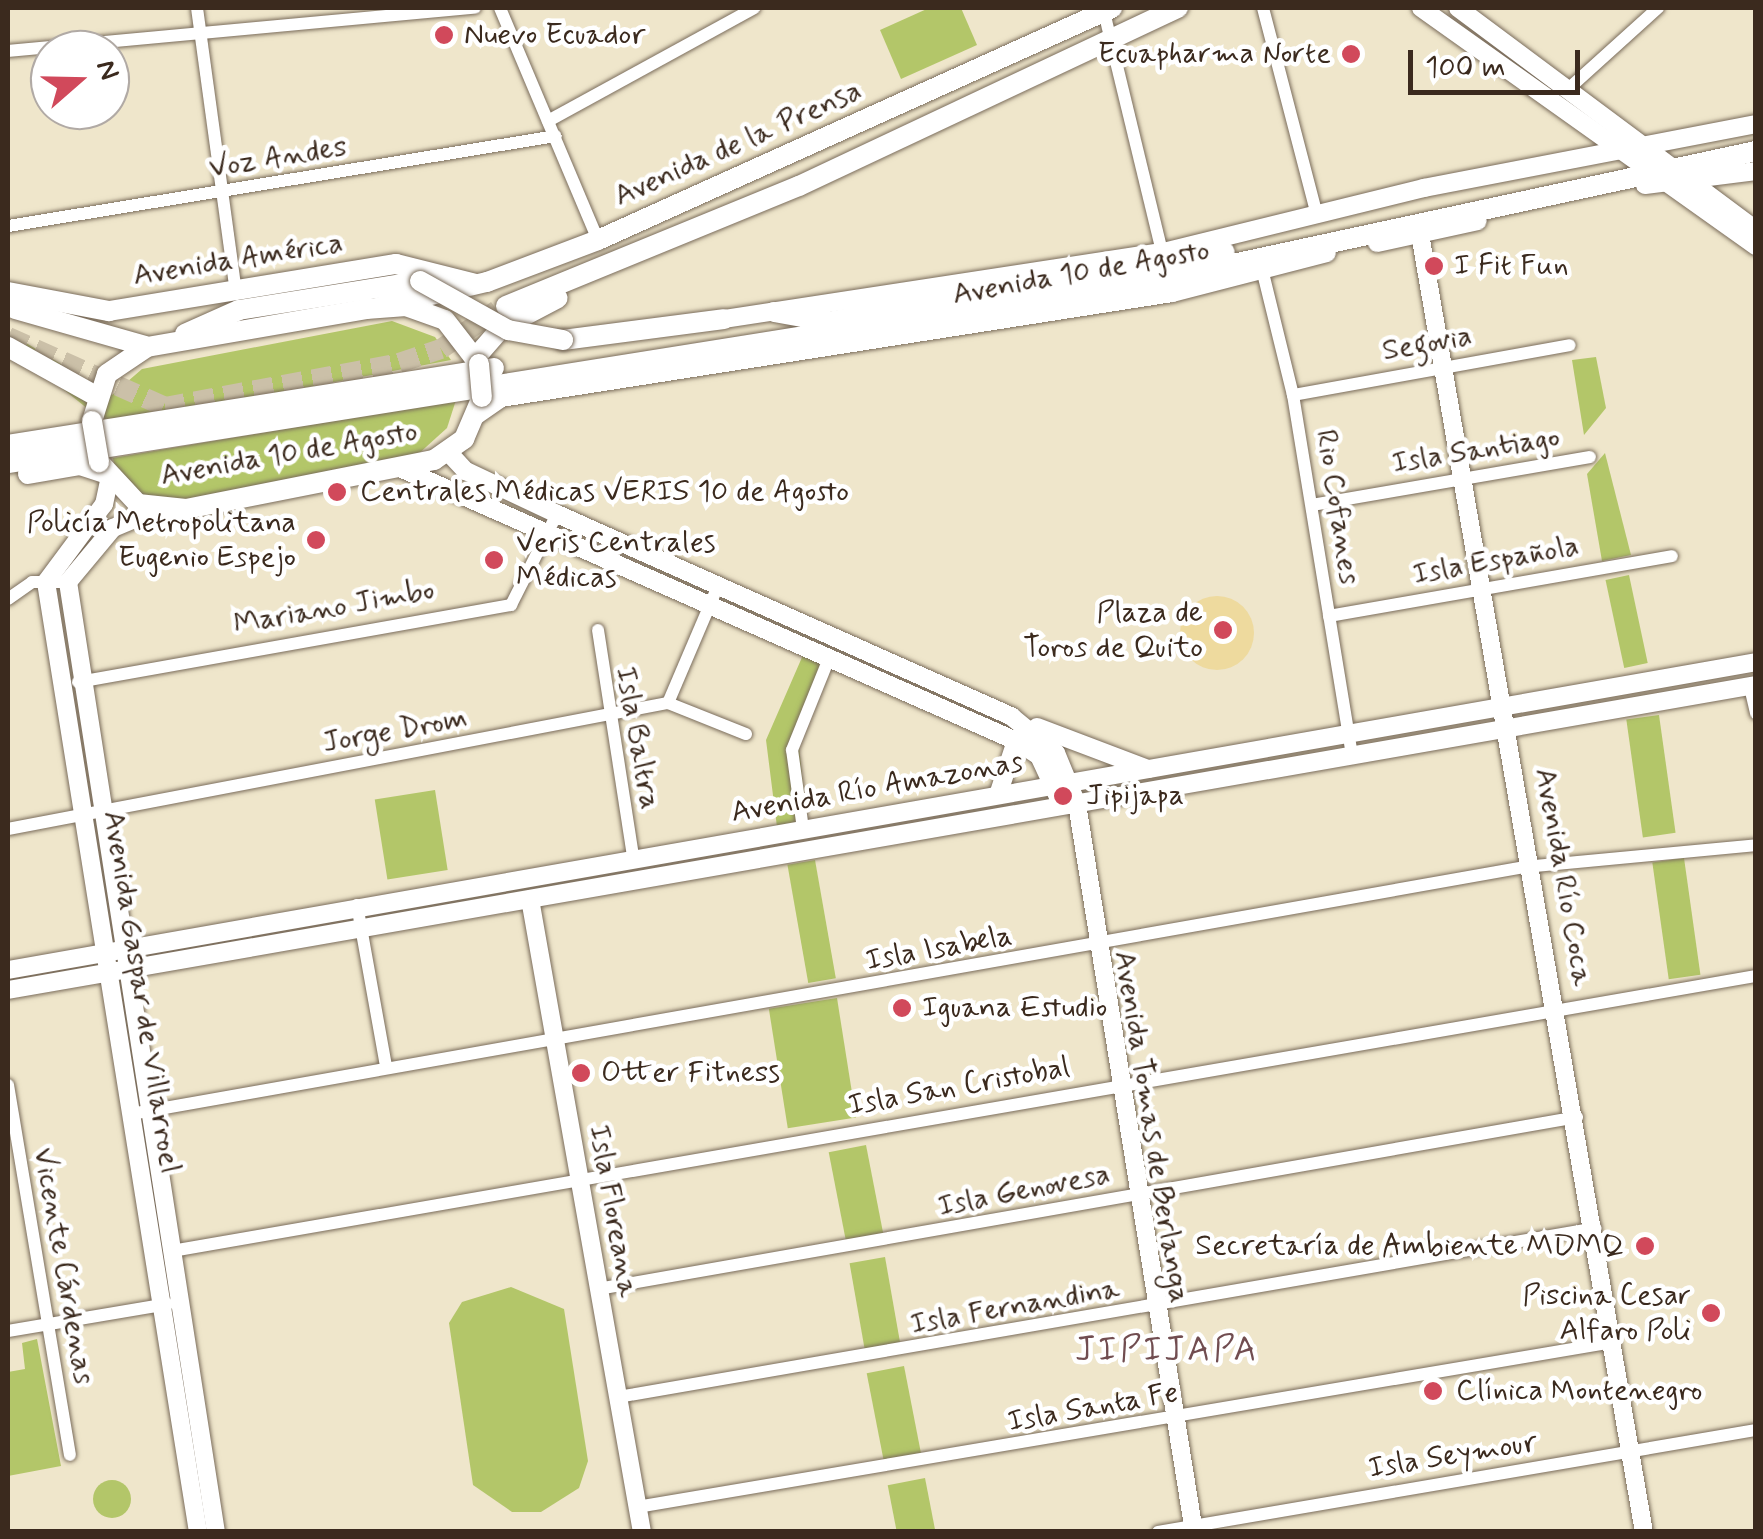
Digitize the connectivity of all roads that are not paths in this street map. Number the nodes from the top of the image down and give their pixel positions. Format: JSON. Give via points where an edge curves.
{"nodes":[{"id":1,"x":198,"y":8,"type":"edge"},
{"id":2,"x":475,"y":8,"type":"edge"},
{"id":3,"x":500,"y":8,"type":"edge"},
{"id":4,"x":754,"y":8,"type":"edge"},
{"id":5,"x":1178,"y":8,"type":"edge"},
{"id":6,"x":1263,"y":8,"type":"edge"},
{"id":7,"x":1421,"y":8,"type":"edge"},
{"id":8,"x":1458,"y":8,"type":"edge"},
{"id":9,"x":1658,"y":8,"type":"edge"},
{"id":10,"x":1108,"y":10,"type":"edge"},
{"id":11,"x":201,"y":34,"type":"junction"},
{"id":12,"x":1114,"y":41,"type":"junction"},
{"id":13,"x":8,"y":51,"type":"edge"},
{"id":14,"x":1566,"y":90,"type":"junction"},
{"id":15,"x":548,"y":121,"type":"junction"},
{"id":16,"x":1756,"y":124,"type":"edge"},
{"id":17,"x":556,"y":136,"type":"junction"},
{"id":18,"x":1756,"y":138,"type":"edge"},
{"id":19,"x":1614,"y":148,"type":"junction"},
{"id":20,"x":1756,"y":151,"type":"edge"},
{"id":21,"x":1660,"y":165,"type":"junction"},
{"id":22,"x":1756,"y":171,"type":"edge"},
{"id":23,"x":1734,"y":176,"type":"junction"},
{"id":24,"x":224,"y":192,"type":"junction"},
{"id":25,"x":777,"y":195,"type":"junction"},
{"id":26,"x":1730,"y":212,"type":"junction"},
{"id":27,"x":1317,"y":216,"type":"junction"},
{"id":28,"x":8,"y":226,"type":"edge"},
{"id":29,"x":1756,"y":230,"type":"edge"},
{"id":30,"x":1420,"y":234,"type":"junction"},
{"id":31,"x":598,"y":240,"type":"junction"},
{"id":32,"x":1756,"y":246,"type":"edge"},
{"id":33,"x":1262,"y":269,"type":"junction"},
{"id":34,"x":1169,"y":271,"type":"junction"},
{"id":35,"x":478,"y":284,"type":"junction"},
{"id":36,"x":236,"y":291,"type":"junction"},
{"id":37,"x":8,"y":292,"type":"edge"},
{"id":38,"x":8,"y":305,"type":"edge"},
{"id":39,"x":506,"y":306,"type":"tunnel mouth"},
{"id":40,"x":380,"y":307,"type":"junction"},
{"id":41,"x":774,"y":312,"type":"junction"},
{"id":42,"x":724,"y":319,"type":"joint"},
{"id":43,"x":830,"y":322,"type":"junction"},
{"id":44,"x":174,"y":340,"type":"junction"},
{"id":45,"x":1570,"y":345,"type":"dead end"},
{"id":46,"x":147,"y":346,"type":"junction"},
{"id":47,"x":8,"y":347,"type":"edge"},
{"id":48,"x":478,"y":360,"type":"junction"},
{"id":49,"x":1445,"y":365,"type":"junction"},
{"id":50,"x":1293,"y":395,"type":"junction"},
{"id":51,"x":480,"y":406,"type":"junction"},
{"id":52,"x":94,"y":409,"type":"junction"},
{"id":53,"x":8,"y":437,"type":"edge"},
{"id":54,"x":8,"y":446,"type":"edge"},
{"id":55,"x":449,"y":452,"type":"junction"},
{"id":56,"x":1590,"y":457,"type":"dead end"},
{"id":57,"x":8,"y":463,"type":"edge"},
{"id":58,"x":400,"y":468,"type":"junction"},
{"id":59,"x":104,"y":472,"type":"junction"},
{"id":60,"x":1464,"y":476,"type":"junction"},
{"id":61,"x":8,"y":477,"type":"edge"},
{"id":62,"x":1312,"y":505,"type":"junction"},
{"id":63,"x":156,"y":510,"type":"junction"},
{"id":64,"x":556,"y":514,"type":"junction"},
{"id":65,"x":548,"y":532,"type":"junction"},
{"id":66,"x":1672,"y":556,"type":"dead end"},
{"id":67,"x":46,"y":582,"type":"junction"},
{"id":68,"x":68,"y":582,"type":"junction"},
{"id":69,"x":1483,"y":588,"type":"junction"},
{"id":70,"x":714,"y":596,"type":"junction"},
{"id":71,"x":8,"y":599,"type":"edge"},
{"id":72,"x":1329,"y":616,"type":"junction"},
{"id":73,"x":598,"y":630,"type":"dead end"},
{"id":74,"x":830,"y":656,"type":"junction"},
{"id":75,"x":1756,"y":662,"type":"edge"},
{"id":76,"x":1713,"y":672,"type":"junction"},
{"id":77,"x":73,"y":683,"type":"junction"},
{"id":78,"x":1753,"y":686,"type":"edge"},
{"id":79,"x":1718,"y":693,"type":"junction"},
{"id":80,"x":668,"y":704,"type":"junction"},
{"id":81,"x":1506,"y":706,"type":"junction"},
{"id":82,"x":1756,"y":713,"type":"edge"},
{"id":83,"x":1012,"y":717,"type":"junction"},
{"id":84,"x":608,"y":721,"type":"junction"},
{"id":85,"x":1509,"y":726,"type":"junction"},
{"id":86,"x":746,"y":734,"type":"dead end"},
{"id":87,"x":1348,"y":734,"type":"junction"},
{"id":88,"x":1016,"y":741,"type":"junction"},
{"id":89,"x":1352,"y":755,"type":"junction"},
{"id":90,"x":1148,"y":769,"type":"junction"},
{"id":91,"x":1063,"y":784,"type":"junction"},
{"id":92,"x":998,"y":795,"type":"junction"},
{"id":93,"x":1069,"y":806,"type":"junction"},
{"id":94,"x":93,"y":811,"type":"junction"},
{"id":95,"x":8,"y":828,"type":"edge"},
{"id":96,"x":803,"y":829,"type":"junction"},
{"id":97,"x":1756,"y":846,"type":"edge"},
{"id":98,"x":634,"y":855,"type":"junction"},
{"id":99,"x":1534,"y":865,"type":"junction"},
{"id":100,"x":530,"y":900,"type":"junction"},
{"id":101,"x":357,"y":905,"type":"junction"},
{"id":102,"x":360,"y":929,"type":"junction"},
{"id":103,"x":1094,"y":947,"type":"junction"},
{"id":104,"x":116,"y":952,"type":"junction"},
{"id":105,"x":8,"y":970,"type":"edge"},
{"id":106,"x":129,"y":970,"type":"junction"},
{"id":107,"x":110,"y":974,"type":"junction"},
{"id":108,"x":1756,"y":976,"type":"edge"},
{"id":109,"x":8,"y":990,"type":"edge"},
{"id":110,"x":1558,"y":1008,"type":"junction"},
{"id":111,"x":554,"y":1038,"type":"junction"},
{"id":112,"x":386,"y":1066,"type":"junction"},
{"id":113,"x":1117,"y":1084,"type":"junction"},
{"id":114,"x":8,"y":1085,"type":"edge"},
{"id":115,"x":9,"y":1107,"type":"edge"},
{"id":116,"x":140,"y":1112,"type":"junction"},
{"id":117,"x":1577,"y":1117,"type":"junction"},
{"id":118,"x":580,"y":1174,"type":"junction"},
{"id":119,"x":1134,"y":1195,"type":"junction"},
{"id":120,"x":1596,"y":1228,"type":"junction"},
{"id":121,"x":172,"y":1251,"type":"junction"},
{"id":122,"x":598,"y":1289,"type":"junction"},
{"id":123,"x":171,"y":1304,"type":"junction"},
{"id":124,"x":1152,"y":1308,"type":"junction"},
{"id":125,"x":46,"y":1325,"type":"junction"},
{"id":126,"x":8,"y":1331,"type":"edge"},
{"id":127,"x":1614,"y":1342,"type":"junction"},
{"id":128,"x":618,"y":1397,"type":"junction"},
{"id":129,"x":1172,"y":1420,"type":"junction"},
{"id":130,"x":1756,"y":1430,"type":"edge"},
{"id":131,"x":1631,"y":1452,"type":"junction"},
{"id":132,"x":70,"y":1455,"type":"dead end"},
{"id":133,"x":202,"y":1497,"type":"junction"},
{"id":134,"x":637,"y":1507,"type":"junction"},
{"id":135,"x":1193,"y":1528,"type":"edge"},
{"id":136,"x":198,"y":1532,"type":"edge"},
{"id":137,"x":216,"y":1532,"type":"edge"},
{"id":138,"x":642,"y":1532,"type":"edge"},
{"id":139,"x":1158,"y":1532,"type":"edge"},
{"id":140,"x":1644,"y":1532,"type":"edge"}],
"edges":[{"from":1,"to":11,"type":"street"},
{"from":2,"to":11,"type":"street"},
{"from":3,"to":15,"type":"street"},
{"from":4,"to":15,"type":"street"},
{"from":5,"to":12,"type":"main road","name":"Avenida de la Prensa"},
{"from":6,"to":27,"type":"street"},
{"from":7,"to":19,"type":"main road"},
{"from":8,"to":14,"type":"main road"},
{"from":9,"to":14,"type":"street"},
{"from":10,"to":12,"type":"street"},
{"from":10,"to":31,"type":"main road","name":"Avenida de la Prensa"},
{"from":11,"to":13,"type":"street"},
{"from":11,"to":24,"type":"street"},
{"from":12,"to":25,"type":"main road","name":"Avenida de la Prensa"},
{"from":12,"to":34,"type":"street"},
{"from":14,"to":21,"type":"main road"},
{"from":15,"to":17,"type":"street"},
{"from":16,"to":21,"type":"main road","name":"Avenida 10 de Agosto"},
{"from":17,"to":24,"type":"street","name":"Voz Andes"},
{"from":17,"to":31,"type":"street"},
{"from":18,"to":21,"type":"main road","name":"Avenida 10 de Agosto"},
{"from":19,"to":21,"type":"main road"},
{"from":19,"to":27,"type":"main road","name":"Avenida 10 de Agosto"},
{"from":20,"to":21,"type":"main road","name":"Avenida 10 de Agosto"},
{"from":21,"to":23,"type":"main road","name":"Avenida 10 de Agosto"},
{"from":21,"to":26,"type":"main road"},
{"from":21,"to":30,"type":"main road","name":"Avenida 10 de Agosto"},
{"from":21,"to":32,"type":"main road"},
{"from":21,"to":34,"type":"main road","name":"Avenida 10 de Agosto"},
{"from":22,"to":23,"type":"main road","name":"Avenida 10 de Agosto"},
{"from":23,"to":26,"type":"main road","via":[[1725,190]]},
{"from":24,"to":28,"type":"street","name":"Voz Andes"},
{"from":24,"to":36,"type":"street"},
{"from":25,"to":39,"type":"main road","name":"Avenida de la Prensa"},
{"from":25,"to":48,"type":"main road","name":"Avenida de la Prensa","via":[[526,314]]},
{"from":26,"to":29,"type":"main road"},
{"from":27,"to":34,"type":"main road","name":"Avenida 10 de Agosto"},
{"from":30,"to":33,"type":"main road","name":"Avenida 10 de Agosto"},
{"from":30,"to":49,"type":"main road","name":"Avenida Río Coca"},
{"from":31,"to":35,"type":"main road","name":"Avenida de la Prensa"},
{"from":33,"to":34,"type":"main road","name":"Avenida 10 de Agosto"},
{"from":33,"to":50,"type":"street","name":"Rio Cofanes"},
{"from":34,"to":41,"type":"main road","name":"Avenida 10 de Agosto"},
{"from":34,"to":43,"type":"main road","name":"Avenida 10 de Agosto"},
{"from":34,"to":51,"type":"main road","name":"Avenida 10 de Agosto"},
{"from":34,"to":57,"type":"main road","name":"Avenida 10 de Agosto"},
{"from":35,"to":36,"type":"main road","name":"Avenida América","via":[[405,264]]},
{"from":35,"to":40,"type":"main road","name":"Avenida de la Prensa"},
{"from":36,"to":37,"type":"main road","name":"Avenida América","via":[[109,311]]},
{"from":38,"to":46,"type":"main road","via":[[74,333]]},
{"from":40,"to":44,"type":"main road"},
{"from":40,"to":48,"type":"main road","via":[[445,320]]},
{"from":41,"to":42,"type":"main road","name":"Avenida 10 de Agosto"},
{"from":41,"to":43,"type":"main road"},
{"from":42,"to":44,"type":"main road","bridge":true,"via":[[562,340],[508,330],[420,281],[239,310]]},
{"from":43,"to":54,"type":"main road","name":"Avenida 10 de Agosto","via":[[404,379]]},
{"from":44,"to":46,"type":"main road"},
{"from":45,"to":49,"type":"street","name":"Segovia"},
{"from":46,"to":52,"type":"main road","via":[[119,361]]},
{"from":47,"to":52,"type":"main road"},
{"from":48,"to":51,"type":"main road","bridge":true},
{"from":49,"to":50,"type":"street","name":"Segovia"},
{"from":49,"to":60,"type":"main road","name":"Avenida Río Coca"},
{"from":50,"to":62,"type":"street","name":"Rio Cofanes"},
{"from":51,"to":55,"type":"main road","name":"Avenida 10 de Agosto"},
{"from":52,"to":53,"type":"main road"},
{"from":52,"to":59,"type":"main road","bridge":true},
{"from":55,"to":58,"type":"main road","name":"Avenida 10 de Agosto"},
{"from":55,"to":64,"type":"main road","via":[[466,471]]},
{"from":56,"to":60,"type":"street","name":"Isla Santiago"},
{"from":58,"to":63,"type":"main road","name":"Avenida 10 de Agosto"},
{"from":58,"to":65,"type":"main road"},
{"from":59,"to":61,"type":"main road","name":"Avenida 10 de Agosto","via":[[80,466]]},
{"from":59,"to":63,"type":"main road","name":"Avenida 10 de Agosto"},
{"from":59,"to":67,"type":"main road","via":[[104,504]]},
{"from":60,"to":62,"type":"street","name":"Isla Santiago"},
{"from":60,"to":69,"type":"main road","name":"Avenida Río Coca"},
{"from":62,"to":72,"type":"street","name":"Rio Cofanes"},
{"from":63,"to":68,"type":"main road","via":[[113,528]]},
{"from":64,"to":65,"type":"street","name":"Mariano Jimbo"},
{"from":64,"to":70,"type":"main road"},
{"from":65,"to":70,"type":"main road"},
{"from":65,"to":77,"type":"street","name":"Mariano Jimbo","via":[[511,604]]},
{"from":66,"to":69,"type":"street","name":"Isla Española"},
{"from":67,"to":68,"type":"street"},
{"from":67,"to":71,"type":"street"},
{"from":67,"to":77,"type":"main road","name":"Avenida Gaspar de Villarroel"},
{"from":68,"to":77,"type":"main road","name":"Avenida Gaspar de Villarroel"},
{"from":69,"to":72,"type":"street","name":"Isla Española"},
{"from":69,"to":81,"type":"main road","name":"Avenida Río Coca"},
{"from":70,"to":74,"type":"main road"},
{"from":70,"to":80,"type":"street"},
{"from":70,"to":83,"type":"main road"},
{"from":72,"to":87,"type":"street","name":"Rio Cofanes"},
{"from":73,"to":84,"type":"street","name":"Isla Baltra"},
{"from":74,"to":88,"type":"main road"},
{"from":74,"to":96,"type":"street","via":[[792,750]]},
{"from":75,"to":76,"type":"main road","name":"Avenida Río Amazonas"},
{"from":76,"to":79,"type":"main road"},
{"from":76,"to":81,"type":"main road","name":"Avenida Río Amazonas"},
{"from":77,"to":94,"type":"main road","name":"Avenida Gaspar de Villarroel"},
{"from":78,"to":79,"type":"main road","name":"Avenida Río Amazonas"},
{"from":78,"to":82,"type":"street"},
{"from":79,"to":85,"type":"main road","name":"Avenida Río Amazonas"},
{"from":80,"to":84,"type":"street","name":"Jorge Drom"},
{"from":80,"to":86,"type":"street"},
{"from":81,"to":85,"type":"main road","name":"Avenida Río Coca"},
{"from":81,"to":87,"type":"main road","name":"Avenida Río Amazonas"},
{"from":83,"to":90,"type":"main road"},
{"from":83,"to":91,"type":"main road","via":[[1056,753]]},
{"from":84,"to":94,"type":"street","name":"Jorge Drom"},
{"from":84,"to":98,"type":"street","name":"Isla Baltra"},
{"from":85,"to":89,"type":"main road","name":"Avenida Río Amazonas"},
{"from":85,"to":99,"type":"main road","name":"Avenida Río Coca"},
{"from":87,"to":89,"type":"street","name":"Rio Cofanes"},
{"from":87,"to":90,"type":"main road","name":"Avenida Río Amazonas"},
{"from":88,"to":91,"type":"main road"},
{"from":88,"to":92,"type":"main road"},
{"from":89,"to":93,"type":"main road","name":"Avenida Río Amazonas"},
{"from":90,"to":91,"type":"main road","name":"Avenida Río Amazonas"},
{"from":91,"to":92,"type":"main road","name":"Avenida Río Amazonas"},
{"from":91,"to":93,"type":"main road"},
{"from":92,"to":96,"type":"main road","name":"Avenida Río Amazonas"},
{"from":93,"to":100,"type":"main road","name":"Avenida Río Amazonas"},
{"from":93,"to":103,"type":"main road","name":"Avenida Tomas de Berlanga"},
{"from":94,"to":95,"type":"street","name":"Jorge Drom"},
{"from":94,"to":104,"type":"main road","name":"Avenida Gaspar de Villarroel"},
{"from":96,"to":98,"type":"main road","name":"Avenida Río Amazonas"},
{"from":97,"to":99,"type":"street","name":"Isla Isabela"},
{"from":98,"to":101,"type":"main road","name":"Avenida Río Amazonas"},
{"from":99,"to":103,"type":"street","name":"Isla Isabela"},
{"from":99,"to":110,"type":"main road","name":"Avenida Río Coca"},
{"from":100,"to":102,"type":"main road","name":"Avenida Río Amazonas"},
{"from":100,"to":111,"type":"main road","name":"Isla Floreana"},
{"from":101,"to":102,"type":"street"},
{"from":101,"to":104,"type":"main road","name":"Avenida Río Amazonas"},
{"from":102,"to":106,"type":"main road","name":"Avenida Río Amazonas"},
{"from":102,"to":112,"type":"street"},
{"from":103,"to":111,"type":"street","name":"Isla Isabela"},
{"from":103,"to":113,"type":"main road","name":"Avenida Tomas de Berlanga"},
{"from":104,"to":105,"type":"main road","name":"Avenida Río Amazonas"},
{"from":104,"to":106,"type":"main road","name":"Avenida Gaspar de Villarroel"},
{"from":104,"to":107,"type":"main road","name":"Avenida Gaspar de Villarroel"},
{"from":106,"to":107,"type":"main road","name":"Avenida Río Amazonas"},
{"from":106,"to":116,"type":"main road","name":"Avenida Gaspar de Villarroel"},
{"from":107,"to":109,"type":"main road","name":"Avenida Río Amazonas"},
{"from":107,"to":116,"type":"main road","name":"Avenida Gaspar de Villarroel"},
{"from":108,"to":110,"type":"street","name":"Isla San Cristobal"},
{"from":110,"to":113,"type":"street","name":"Isla San Cristobal"},
{"from":110,"to":117,"type":"main road","name":"Avenida Río Coca"},
{"from":111,"to":112,"type":"street","name":"Isla Isabela"},
{"from":111,"to":118,"type":"main road","name":"Isla Floreana"},
{"from":112,"to":116,"type":"street","name":"Isla Isabela"},
{"from":113,"to":118,"type":"street","name":"Isla San Cristobal"},
{"from":113,"to":119,"type":"main road","name":"Avenida Tomas de Berlanga"},
{"from":114,"to":115,"type":"street","name":"Vicente Cárdenas"},
{"from":115,"to":125,"type":"street","name":"Vicente Cárdenas"},
{"from":116,"to":121,"type":"main road","name":"Avenida Gaspar de Villarroel"},
{"from":116,"to":123,"type":"main road","name":"Avenida Gaspar de Villarroel"},
{"from":117,"to":119,"type":"street","name":"Isla Genovesa"},
{"from":117,"to":120,"type":"main road","name":"Avenida Río Coca"},
{"from":118,"to":121,"type":"street","name":"Isla San Cristobal"},
{"from":118,"to":122,"type":"main road","name":"Isla Floreana"},
{"from":119,"to":122,"type":"street","name":"Isla Genovesa"},
{"from":119,"to":124,"type":"main road","name":"Avenida Tomas de Berlanga"},
{"from":120,"to":124,"type":"street","name":"Isla Fernandina"},
{"from":120,"to":127,"type":"main road","name":"Avenida Río Coca"},
{"from":121,"to":123,"type":"main road","name":"Avenida Gaspar de Villarroel"},
{"from":122,"to":128,"type":"main road","name":"Isla Floreana"},
{"from":123,"to":125,"type":"street"},
{"from":123,"to":133,"type":"main road","name":"Avenida Gaspar de Villarroel"},
{"from":124,"to":128,"type":"street","name":"Isla Fernandina"},
{"from":124,"to":129,"type":"main road","name":"Avenida Tomas de Berlanga"},
{"from":125,"to":126,"type":"street"},
{"from":125,"to":132,"type":"street","name":"Vicente Cárdenas"},
{"from":127,"to":129,"type":"street","name":"Isla Santa Fe"},
{"from":127,"to":131,"type":"main road","name":"Avenida Río Coca"},
{"from":128,"to":134,"type":"main road","name":"Isla Floreana"},
{"from":129,"to":134,"type":"street","name":"Isla Santa Fe"},
{"from":129,"to":135,"type":"main road","name":"Avenida Tomas de Berlanga"},
{"from":130,"to":131,"type":"street","name":"Isla Seymour"},
{"from":131,"to":135,"type":"street","name":"Isla Seymour"},
{"from":131,"to":140,"type":"main road","name":"Avenida Río Coca"},
{"from":133,"to":136,"type":"main road","name":"Avenida Gaspar de Villarroel"},
{"from":133,"to":137,"type":"main road","name":"Avenida Gaspar de Villarroel"},
{"from":134,"to":138,"type":"main road","name":"Isla Floreana"},
{"from":135,"to":139,"type":"street","name":"Isla Seymour"}]}
